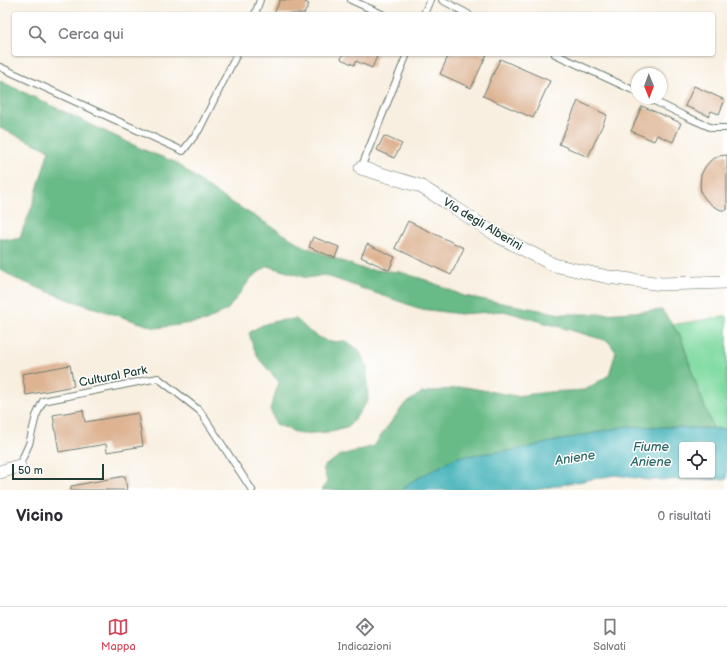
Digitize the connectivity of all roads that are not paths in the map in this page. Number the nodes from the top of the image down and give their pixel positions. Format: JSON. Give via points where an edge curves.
{"nodes":[{"id":1,"x":260,"y":0,"type":"edge"},
{"id":2,"x":351,"y":0,"type":"edge"},
{"id":3,"x":430,"y":0,"type":"edge"},
{"id":4,"x":442,"y":0,"type":"edge"},
{"id":5,"x":256,"y":12,"type":"edge"},
{"id":6,"x":378,"y":12,"type":"edge"},
{"id":7,"x":425,"y":12,"type":"edge"},
{"id":8,"x":464,"y":12,"type":"edge"},
{"id":9,"x":236,"y":56,"type":"edge"},
{"id":10,"x":406,"y":56,"type":"edge"},
{"id":11,"x":559,"y":56,"type":"edge"},
{"id":12,"x":0,"y":67,"type":"edge"},
{"id":13,"x":631,"y":89,"type":"edge"},
{"id":14,"x":660,"y":104,"type":"edge"},
{"id":15,"x":727,"y":128,"type":"edge"},
{"id":16,"x":361,"y":168,"type":"joint"},
{"id":17,"x":727,"y":282,"type":"edge"},
{"id":18,"x":19,"y":466,"type":"joint"},
{"id":19,"x":0,"y":472,"type":"edge"},
{"id":20,"x":252,"y":490,"type":"edge"}],
"edges":[{"from":1,"to":5,"type":"lane"},
{"from":2,"to":6,"type":"lane"},
{"from":3,"to":7,"type":"lane"},
{"from":4,"to":8,"type":"lane"},
{"from":9,"to":12,"type":"lane","via":[[199,130],[183,151]]},
{"from":10,"to":16,"type":"lane"},
{"from":11,"to":13,"type":"lane"},
{"from":14,"to":15,"type":"lane","via":[[712,128]]},
{"from":16,"to":17,"type":"street","name":"Via degli Alberini","via":[[420,186],[498,236],[554,265],[608,277],[662,284]]},
{"from":18,"to":19,"type":"street"},
{"from":18,"to":20,"type":"lane","name":"Cultural Park","via":[[29,444],[42,400],[158,378],[200,411]]}]}
